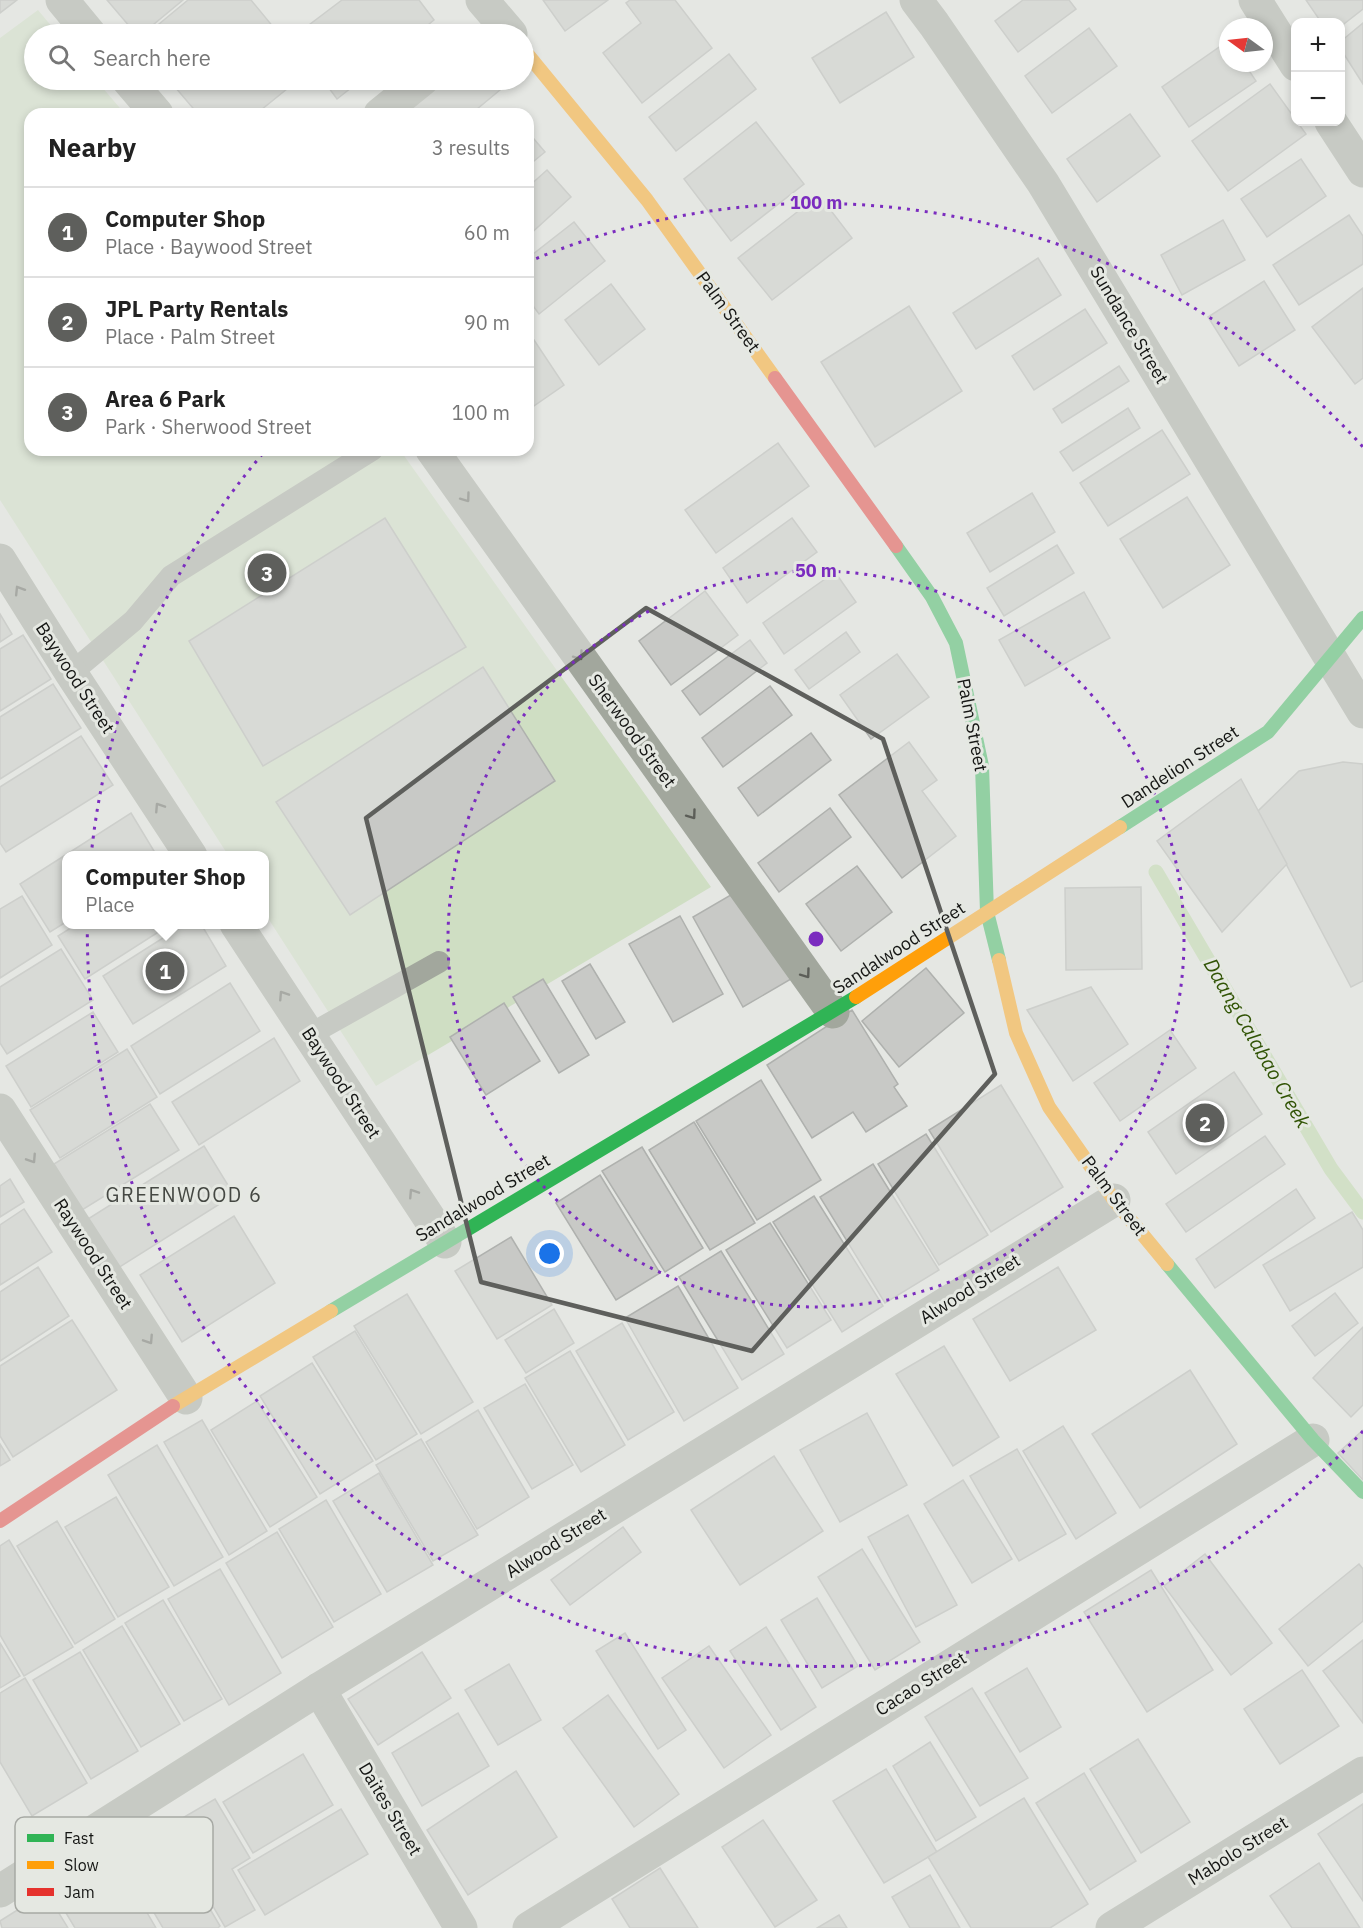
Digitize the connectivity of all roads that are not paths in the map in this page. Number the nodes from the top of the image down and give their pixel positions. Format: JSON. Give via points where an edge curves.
{"nodes":[{"id":1,"x":62,"y":0,"type":"edge"},
{"id":2,"x":916,"y":0,"type":"edge"},
{"id":3,"x":1255,"y":0,"type":"edge"},
{"id":4,"x":82,"y":24,"type":"edge"},
{"id":5,"x":1291,"y":57,"type":"edge"},
{"id":6,"x":534,"y":62,"type":"edge"},
{"id":7,"x":137,"y":90,"type":"edge"},
{"id":8,"x":410,"y":90,"type":"edge"},
{"id":9,"x":152,"y":108,"type":"edge"},
{"id":10,"x":387,"y":108,"type":"edge"},
{"id":11,"x":1334,"y":126,"type":"edge"},
{"id":12,"x":1363,"y":171,"type":"edge"},
{"id":13,"x":362,"y":456,"type":"edge"},
{"id":14,"x":436,"y":456,"type":"edge"},
{"id":15,"x":0,"y":560,"type":"edge"},
{"id":16,"x":1363,"y":618,"type":"edge"},
{"id":17,"x":1329,"y":658,"type":"junction"},
{"id":18,"x":71,"y":673,"type":"junction"},
{"id":19,"x":1363,"y":712,"type":"edge"},
{"id":20,"x":188,"y":851,"type":"edge"},
{"id":21,"x":987,"y":912,"type":"junction"},
{"id":22,"x":239,"y":929,"type":"edge"},
{"id":23,"x":439,"y":962,"type":"dead end"},
{"id":24,"x":833,"y":1012,"type":"junction"},
{"id":25,"x":309,"y":1035,"type":"junction"},
{"id":26,"x":0,"y":1110,"type":"edge"},
{"id":27,"x":1114,"y":1200,"type":"junction"},
{"id":28,"x":445,"y":1242,"type":"junction"},
{"id":29,"x":186,"y":1398,"type":"junction"},
{"id":30,"x":1313,"y":1440,"type":"junction"},
{"id":31,"x":1363,"y":1492,"type":"edge"},
{"id":32,"x":0,"y":1521,"type":"edge"},
{"id":33,"x":319,"y":1689,"type":"junction"},
{"id":34,"x":1363,"y":1773,"type":"edge"},
{"id":35,"x":117,"y":1817,"type":"edge"},
{"id":36,"x":15,"y":1882,"type":"edge"},
{"id":37,"x":0,"y":1891,"type":"edge"},
{"id":38,"x":461,"y":1928,"type":"edge"},
{"id":39,"x":529,"y":1928,"type":"edge"},
{"id":40,"x":1112,"y":1928,"type":"edge"}],
"edges":[{"from":1,"to":4,"type":"street"},
{"from":2,"to":17,"type":"street","name":"Sundance Street","via":[[1043,183]]},
{"from":3,"to":5,"type":"street"},
{"from":6,"to":21,"type":"street","name":"Palm Street","via":[[647,201],[932,597],[956,643],[982,766]]},
{"from":7,"to":9,"type":"street"},
{"from":8,"to":10,"type":"street"},
{"from":11,"to":12,"type":"street"},
{"from":13,"to":18,"type":"lane","via":[[171,576],[133,621]]},
{"from":14,"to":24,"type":"street","name":"Sherwood Street","one_way":true},
{"from":18,"to":15,"type":"street","name":"Baywood Street","one_way":true},
{"from":16,"to":17,"type":"street","name":"Dandelion Street"},
{"from":17,"to":19,"type":"street","name":"Sundance Street"},
{"from":17,"to":21,"type":"street","name":"Dandelion Street","via":[[1268,732]]},
{"from":20,"to":18,"type":"street","name":"Baywood Street","one_way":true},
{"from":21,"to":24,"type":"street","name":"Sandalwood Street"},
{"from":21,"to":27,"type":"street","name":"Palm Street","via":[[1016,1033],[1049,1107]]},
{"from":25,"to":22,"type":"street","name":"Baywood Street","one_way":true},
{"from":23,"to":25,"type":"lane"},
{"from":24,"to":28,"type":"street","name":"Sandalwood Street"},
{"from":28,"to":25,"type":"street","name":"Baywood Street","one_way":true},
{"from":26,"to":29,"type":"street","name":"Raywood Street","one_way":true},
{"from":27,"to":30,"type":"street","name":"Palm Street"},
{"from":27,"to":33,"type":"street","name":"Alwood Street"},
{"from":28,"to":29,"type":"street","name":"Sandalwood Street"},
{"from":29,"to":32,"type":"street","name":"Sandalwood Street"},
{"from":30,"to":31,"type":"street","name":"Palm Street"},
{"from":30,"to":39,"type":"street","name":"Cacao Street"},
{"from":33,"to":35,"type":"street","name":"Alwood Street"},
{"from":33,"to":38,"type":"street","name":"Daites Street"},
{"from":34,"to":40,"type":"street","name":"Mabolo Street"},
{"from":36,"to":37,"type":"street","name":"Alwood Street"}]}
